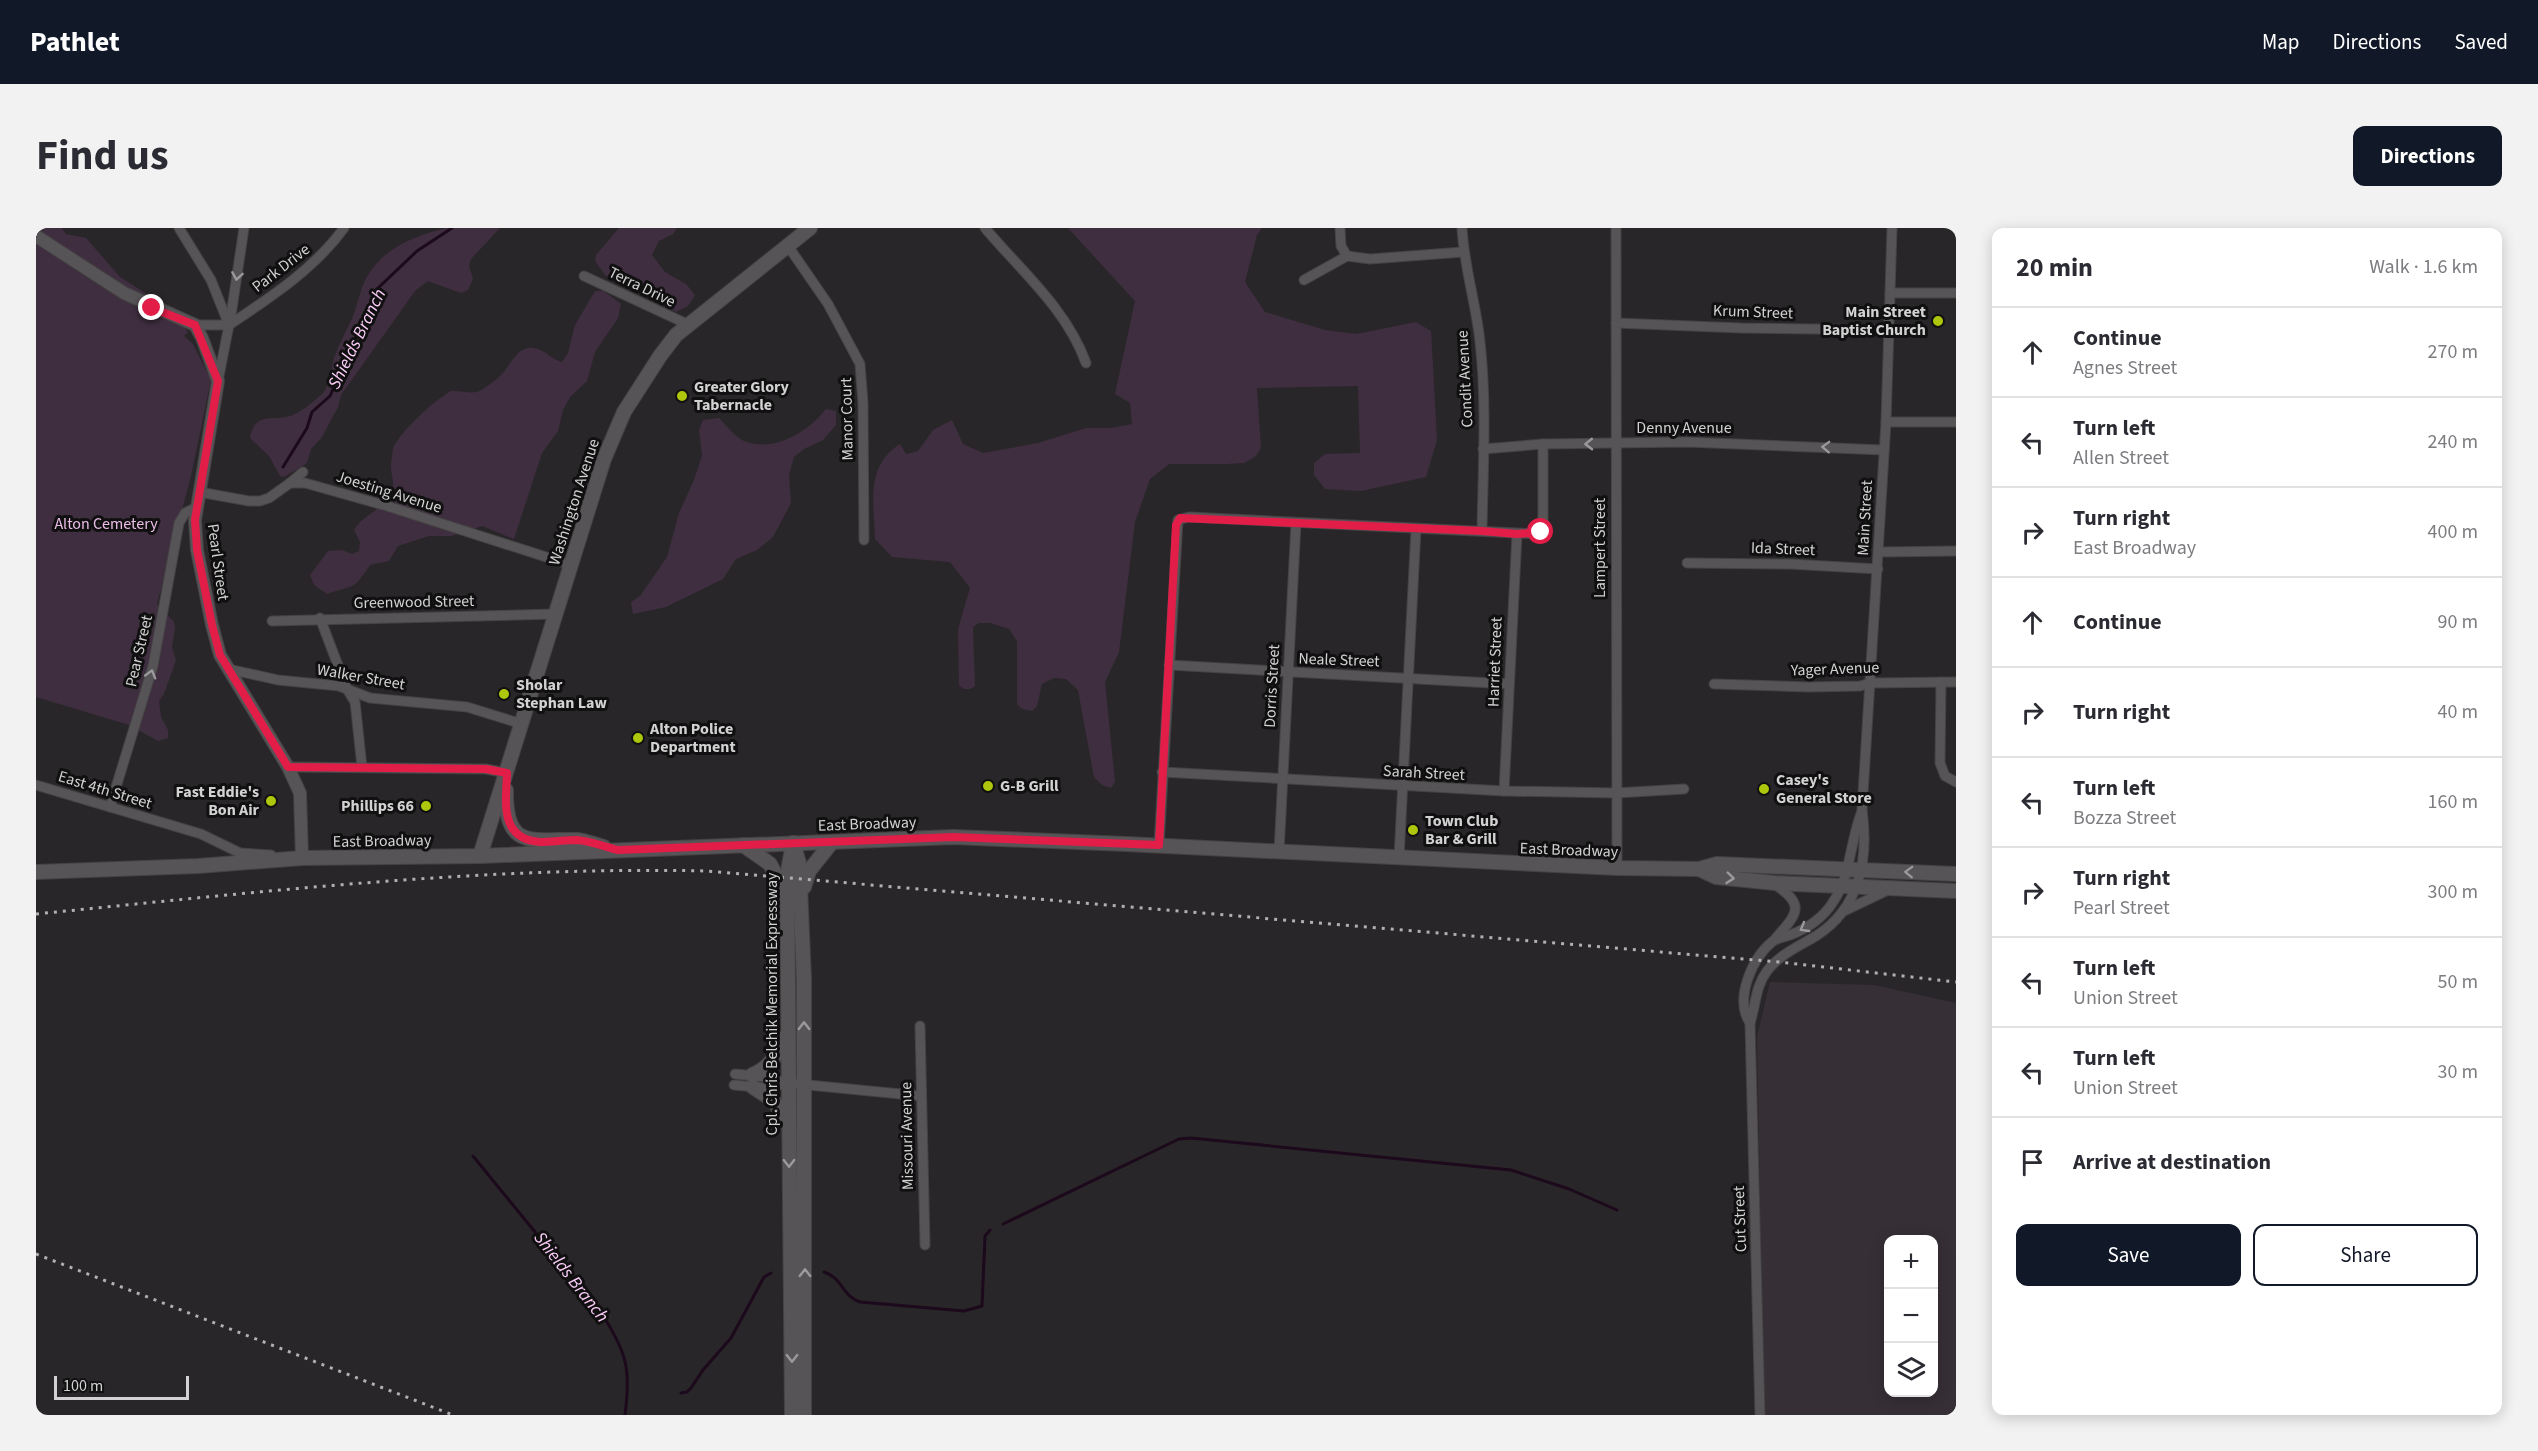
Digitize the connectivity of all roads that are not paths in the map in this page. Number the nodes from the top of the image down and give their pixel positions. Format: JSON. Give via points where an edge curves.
{"nodes":[{"id":1,"x":179,"y":228,"type":"edge"},
{"id":2,"x":244,"y":228,"type":"edge"},
{"id":3,"x":344,"y":228,"type":"edge"},
{"id":4,"x":810,"y":228,"type":"edge"},
{"id":5,"x":985,"y":228,"type":"edge"},
{"id":6,"x":1340,"y":228,"type":"edge"},
{"id":7,"x":1462,"y":228,"type":"edge"},
{"id":8,"x":1616,"y":228,"type":"edge"},
{"id":9,"x":1892,"y":228,"type":"edge"},
{"id":10,"x":36,"y":236,"type":"edge"},
{"id":11,"x":788,"y":246,"type":"junction"},
{"id":12,"x":1463,"y":252,"type":"junction"},
{"id":13,"x":1347,"y":256,"type":"junction"},
{"id":14,"x":584,"y":276,"type":"dead end"},
{"id":15,"x":1304,"y":280,"type":"dead end"},
{"id":16,"x":1890,"y":293,"type":"junction"},
{"id":17,"x":1956,"y":293,"type":"edge"},
{"id":18,"x":1616,"y":322,"type":"junction"},
{"id":19,"x":687,"y":324,"type":"junction"},
{"id":20,"x":195,"y":325,"type":"junction"},
{"id":21,"x":229,"y":325,"type":"junction"},
{"id":22,"x":1890,"y":330,"type":"junction"},
{"id":23,"x":1086,"y":363,"type":"dead end"},
{"id":24,"x":218,"y":381,"type":"junction"},
{"id":25,"x":1886,"y":422,"type":"junction"},
{"id":26,"x":1956,"y":422,"type":"edge"},
{"id":27,"x":1615,"y":443,"type":"junction"},
{"id":28,"x":1543,"y":444,"type":"junction"},
{"id":29,"x":1483,"y":449,"type":"junction"},
{"id":30,"x":1884,"y":450,"type":"junction"},
{"id":31,"x":303,"y":471,"type":"dead end"},
{"id":32,"x":290,"y":483,"type":"junction"},
{"id":33,"x":199,"y":492,"type":"junction"},
{"id":34,"x":197,"y":507,"type":"junction"},
{"id":35,"x":1296,"y":523,"type":"junction"},
{"id":36,"x":1416,"y":529,"type":"junction"},
{"id":37,"x":1482,"y":531,"type":"junction"},
{"id":38,"x":1517,"y":534,"type":"junction"},
{"id":39,"x":864,"y":540,"type":"dead end"},
{"id":40,"x":1956,"y":551,"type":"edge"},
{"id":41,"x":1879,"y":552,"type":"junction"},
{"id":42,"x":1687,"y":563,"type":"dead end"},
{"id":43,"x":572,"y":565,"type":"junction"},
{"id":44,"x":1878,"y":569,"type":"junction"},
{"id":45,"x":556,"y":614,"type":"junction"},
{"id":46,"x":320,"y":618,"type":"junction"},
{"id":47,"x":272,"y":621,"type":"dead end"},
{"id":48,"x":1168,"y":665,"type":"junction"},
{"id":49,"x":228,"y":669,"type":"junction"},
{"id":50,"x":1288,"y":673,"type":"junction"},
{"id":51,"x":1408,"y":678,"type":"junction"},
{"id":52,"x":1941,"y":682,"type":"junction"},
{"id":53,"x":1956,"y":682,"type":"edge"},
{"id":54,"x":1871,"y":683,"type":"junction"},
{"id":55,"x":1509,"y":684,"type":"junction"},
{"id":56,"x":1714,"y":684,"type":"dead end"},
{"id":57,"x":347,"y":689,"type":"junction"},
{"id":58,"x":522,"y":724,"type":"junction"},
{"id":59,"x":288,"y":767,"type":"junction"},
{"id":60,"x":362,"y":767,"type":"junction"},
{"id":61,"x":1162,"y":772,"type":"junction"},
{"id":62,"x":507,"y":773,"type":"junction"},
{"id":63,"x":1282,"y":780,"type":"junction"},
{"id":64,"x":1956,"y":782,"type":"edge"},
{"id":65,"x":36,"y":785,"type":"edge"},
{"id":66,"x":1403,"y":786,"type":"junction"},
{"id":67,"x":1684,"y":789,"type":"dead end"},
{"id":68,"x":1504,"y":791,"type":"junction"},
{"id":69,"x":1616,"y":793,"type":"junction"},
{"id":70,"x":110,"y":807,"type":"junction"},
{"id":71,"x":1862,"y":810,"type":"junction"},
{"id":72,"x":832,"y":842,"type":"junction"},
{"id":73,"x":793,"y":843,"type":"junction"},
{"id":74,"x":743,"y":845,"type":"junction"},
{"id":75,"x":1159,"y":845,"type":"junction"},
{"id":76,"x":618,"y":850,"type":"junction"},
{"id":77,"x":1279,"y":852,"type":"junction"},
{"id":78,"x":480,"y":856,"type":"junction"},
{"id":79,"x":302,"y":858,"type":"junction"},
{"id":80,"x":1399,"y":858,"type":"junction"},
{"id":81,"x":1617,"y":868,"type":"junction"},
{"id":82,"x":1699,"y":869,"type":"junction"},
{"id":83,"x":36,"y":872,"type":"edge"},
{"id":84,"x":1956,"y":874,"type":"edge"},
{"id":85,"x":1844,"y":877,"type":"junction"},
{"id":86,"x":1860,"y":878,"type":"junction"},
{"id":87,"x":1772,"y":882,"type":"junction"},
{"id":88,"x":1894,"y":888,"type":"junction"},
{"id":89,"x":1956,"y":891,"type":"edge"},
{"id":90,"x":794,"y":898,"type":"junction"},
{"id":91,"x":1844,"y":911,"type":"junction"},
{"id":92,"x":1774,"y":940,"type":"junction"},
{"id":93,"x":1749,"y":1023,"type":"junction"},
{"id":94,"x":920,"y":1026,"type":"dead end"},
{"id":95,"x":787,"y":1032,"type":"junction"},
{"id":96,"x":735,"y":1074,"type":"dead end"},
{"id":97,"x":753,"y":1081,"type":"junction"},
{"id":98,"x":788,"y":1083,"type":"junction"},
{"id":99,"x":734,"y":1085,"type":"dead end"},
{"id":100,"x":804,"y":1085,"type":"junction"},
{"id":101,"x":921,"y":1096,"type":"junction"},
{"id":102,"x":789,"y":1124,"type":"junction"},
{"id":103,"x":925,"y":1245,"type":"dead end"},
{"id":104,"x":792,"y":1415,"type":"edge"},
{"id":105,"x":804,"y":1415,"type":"edge"},
{"id":106,"x":1760,"y":1415,"type":"edge"}],
"edges":[{"from":1,"to":21,"type":"street","via":[[211,280]]},
{"from":2,"to":21,"type":"street","name":"Pearl Street","one_way":true},
{"from":3,"to":21,"type":"street","name":"Park Drive","via":[[308,269]]},
{"from":4,"to":11,"type":"main road","name":"Washington Avenue"},
{"from":5,"to":23,"type":"street","via":[[1044,293],[1078,341]]},
{"from":6,"to":13,"type":"street","via":[[1341,246]]},
{"from":7,"to":12,"type":"street","name":"Condit Avenue"},
{"from":8,"to":18,"type":"street","name":"Lampert Street"},
{"from":9,"to":16,"type":"street","name":"Main Street"},
{"from":10,"to":20,"type":"street","via":[[124,293]]},
{"from":11,"to":19,"type":"main road","name":"Washington Avenue"},
{"from":11,"to":39,"type":"street","name":"Manor Court","via":[[828,304],[860,364]]},
{"from":12,"to":13,"type":"street","via":[[1371,259]]},
{"from":12,"to":29,"type":"street","name":"Condit Avenue","via":[[1480,343]]},
{"from":13,"to":15,"type":"street"},
{"from":14,"to":19,"type":"street","name":"Terra Drive"},
{"from":16,"to":17,"type":"street"},
{"from":16,"to":22,"type":"street","name":"Main Street"},
{"from":18,"to":22,"type":"street","name":"Krum Street"},
{"from":18,"to":27,"type":"street","name":"Lampert Street"},
{"from":19,"to":43,"type":"main road","name":"Washington Avenue","via":[[660,356],[612,436]]},
{"from":20,"to":21,"type":"street"},
{"from":20,"to":24,"type":"street"},
{"from":21,"to":24,"type":"street","name":"Pearl Street"},
{"from":22,"to":25,"type":"street","name":"Main Street"},
{"from":24,"to":33,"type":"street","name":"Pearl Street"},
{"from":25,"to":26,"type":"street"},
{"from":25,"to":30,"type":"street","name":"Main Street"},
{"from":27,"to":28,"type":"street","name":"Denny Avenue","one_way":true},
{"from":30,"to":27,"type":"street","name":"Denny Avenue","one_way":true},
{"from":27,"to":69,"type":"street","name":"Lampert Street"},
{"from":28,"to":29,"type":"street","name":"Denny Avenue"},
{"from":28,"to":38,"type":"street","via":[[1543,529],[1537,534]]},
{"from":29,"to":37,"type":"street","name":"Condit Avenue"},
{"from":30,"to":41,"type":"street","name":"Main Street"},
{"from":31,"to":32,"type":"street"},
{"from":32,"to":33,"type":"street","via":[[260,501]]},
{"from":32,"to":43,"type":"street","name":"Joesting Avenue","via":[[305,483],[387,506]]},
{"from":33,"to":34,"type":"street","name":"Pearl Street"},
{"from":34,"to":49,"type":"street","name":"Pearl Street","via":[[197,550],[217,645]]},
{"from":70,"to":34,"type":"street","name":"Pear Street","one_way":true,"via":[[153,666],[179,524],[185,513]]},
{"from":35,"to":36,"type":"street"},
{"from":35,"to":48,"type":"street","via":[[1180,518],[1176,525]]},
{"from":35,"to":50,"type":"street","name":"Dorris Street"},
{"from":36,"to":37,"type":"street"},
{"from":36,"to":51,"type":"street"},
{"from":37,"to":38,"type":"street"},
{"from":38,"to":55,"type":"street","name":"Harriet Street"},
{"from":40,"to":41,"type":"street"},
{"from":41,"to":44,"type":"street","name":"Main Street"},
{"from":42,"to":44,"type":"street","name":"Ida Street"},
{"from":43,"to":45,"type":"main road","name":"Washington Avenue"},
{"from":44,"to":54,"type":"street","name":"Main Street"},
{"from":45,"to":46,"type":"street","name":"Greenwood Street"},
{"from":45,"to":58,"type":"main road","name":"Washington Avenue"},
{"from":46,"to":47,"type":"street","name":"Greenwood Street"},
{"from":46,"to":57,"type":"street"},
{"from":48,"to":50,"type":"street","name":"Neale Street"},
{"from":48,"to":61,"type":"street"},
{"from":49,"to":57,"type":"street","name":"Walker Street"},
{"from":49,"to":59,"type":"street","name":"Pearl Street"},
{"from":50,"to":51,"type":"street","name":"Neale Street"},
{"from":50,"to":63,"type":"street","name":"Dorris Street"},
{"from":51,"to":55,"type":"street","name":"Neale Street"},
{"from":51,"to":66,"type":"street"},
{"from":52,"to":53,"type":"street","name":"Yager Avenue"},
{"from":52,"to":54,"type":"street","name":"Yager Avenue"},
{"from":52,"to":64,"type":"street","via":[[1940,763],[1946,776]]},
{"from":54,"to":56,"type":"street","name":"Yager Avenue","via":[[1808,687]]},
{"from":54,"to":71,"type":"street","name":"Main Street"},
{"from":55,"to":68,"type":"street","name":"Harriet Street"},
{"from":57,"to":58,"type":"street","name":"Walker Street","via":[[370,698],[467,707]]},
{"from":57,"to":60,"type":"street","via":[[355,702]]},
{"from":58,"to":62,"type":"main road","name":"Washington Avenue"},
{"from":59,"to":60,"type":"street"},
{"from":59,"to":79,"type":"street","name":"Pearl Street","via":[[302,802]]},
{"from":60,"to":62,"type":"street","via":[[486,769]]},
{"from":61,"to":63,"type":"street","name":"Sarah Street"},
{"from":61,"to":75,"type":"street"},
{"from":62,"to":76,"type":"main road","via":[[507,816],[516,833],[538,842],[580,840]]},
{"from":62,"to":78,"type":"main road","name":"Washington Avenue"},
{"from":63,"to":66,"type":"street","name":"Sarah Street"},
{"from":63,"to":77,"type":"street","name":"Dorris Street"},
{"from":65,"to":70,"type":"street","name":"East 4th Street"},
{"from":66,"to":68,"type":"street","name":"Sarah Street"},
{"from":66,"to":80,"type":"street"},
{"from":67,"to":69,"type":"street","name":"Sarah Street"},
{"from":68,"to":69,"type":"street","name":"Sarah Street"},
{"from":69,"to":81,"type":"street","name":"Lampert Street"},
{"from":70,"to":79,"type":"street","name":"East 4th Street","via":[[213,838],[240,853]]},
{"from":71,"to":85,"type":"street","name":"Main Street"},
{"from":71,"to":86,"type":"street","name":"Main Street","via":[[1865,831]]},
{"from":72,"to":73,"type":"main road","name":"East Broadway"},
{"from":72,"to":75,"type":"main road","name":"East Broadway","via":[[953,837]]},
{"from":72,"to":90,"type":"main road"},
{"from":73,"to":74,"type":"main road","name":"East Broadway"},
{"from":73,"to":90,"type":"main road","name":"Cpl. Chris Belchik Memorial Expressway","via":[[788,867]]},
{"from":74,"to":76,"type":"main road","name":"East Broadway"},
{"from":74,"to":90,"type":"main road","via":[[770,864]]},
{"from":75,"to":77,"type":"main road","name":"East Broadway"},
{"from":76,"to":78,"type":"main road","name":"East Broadway"},
{"from":77,"to":80,"type":"main road","name":"East Broadway"},
{"from":78,"to":79,"type":"main road","name":"East Broadway"},
{"from":79,"to":83,"type":"main road","name":"East Broadway"},
{"from":80,"to":81,"type":"main road","name":"East Broadway"},
{"from":81,"to":82,"type":"main road","name":"East Broadway"},
{"from":82,"to":85,"type":"main road","name":"East Broadway","via":[[1717,864]]},
{"from":82,"to":87,"type":"main road","name":"East Broadway","one_way":true,"via":[[1716,877]]},
{"from":84,"to":86,"type":"main road","name":"East Broadway","one_way":true},
{"from":85,"to":86,"type":"main road","name":"East Broadway"},
{"from":85,"to":87,"type":"main road","name":"East Broadway"},
{"from":85,"to":92,"type":"street","name":"Cut Street","one_way":true,"via":[[1834,902],[1820,918]]},
{"from":86,"to":88,"type":"main road","name":"East Broadway"},
{"from":86,"to":91,"type":"street","name":"Cut Street"},
{"from":87,"to":92,"type":"street","name":"Cut Street","via":[[1789,894],[1797,910]]},
{"from":88,"to":89,"type":"main road","name":"East Broadway"},
{"from":88,"to":91,"type":"street"},
{"from":90,"to":95,"type":"main road","name":"Cpl. Chris Belchik Memorial Expressway"},
{"from":100,"to":90,"type":"main road","name":"Cpl. Chris Belchik Memorial Expressway","one_way":true},
{"from":91,"to":93,"type":"street","name":"Cut Street","via":[[1767,970],[1757,989]]},
{"from":92,"to":93,"type":"street","name":"Cut Street","via":[[1757,960],[1747,982],[1744,1014]]},
{"from":93,"to":106,"type":"street","name":"Cut Street"},
{"from":94,"to":101,"type":"street","name":"Missouri Avenue"},
{"from":95,"to":97,"type":"main road","via":[[774,1059]]},
{"from":95,"to":98,"type":"main road","name":"Cpl. Chris Belchik Memorial Expressway"},
{"from":96,"to":97,"type":"street"},
{"from":97,"to":98,"type":"street"},
{"from":97,"to":99,"type":"street"},
{"from":97,"to":102,"type":"main road","via":[[773,1100]]},
{"from":98,"to":100,"type":"street"},
{"from":98,"to":102,"type":"main road","name":"Cpl. Chris Belchik Memorial Expressway"},
{"from":100,"to":101,"type":"street"},
{"from":105,"to":100,"type":"main road","name":"Cpl. Chris Belchik Memorial Expressway","one_way":true},
{"from":101,"to":103,"type":"street","name":"Missouri Avenue"},
{"from":102,"to":104,"type":"main road","name":"Cpl. Chris Belchik Memorial Expressway","one_way":true}]}
